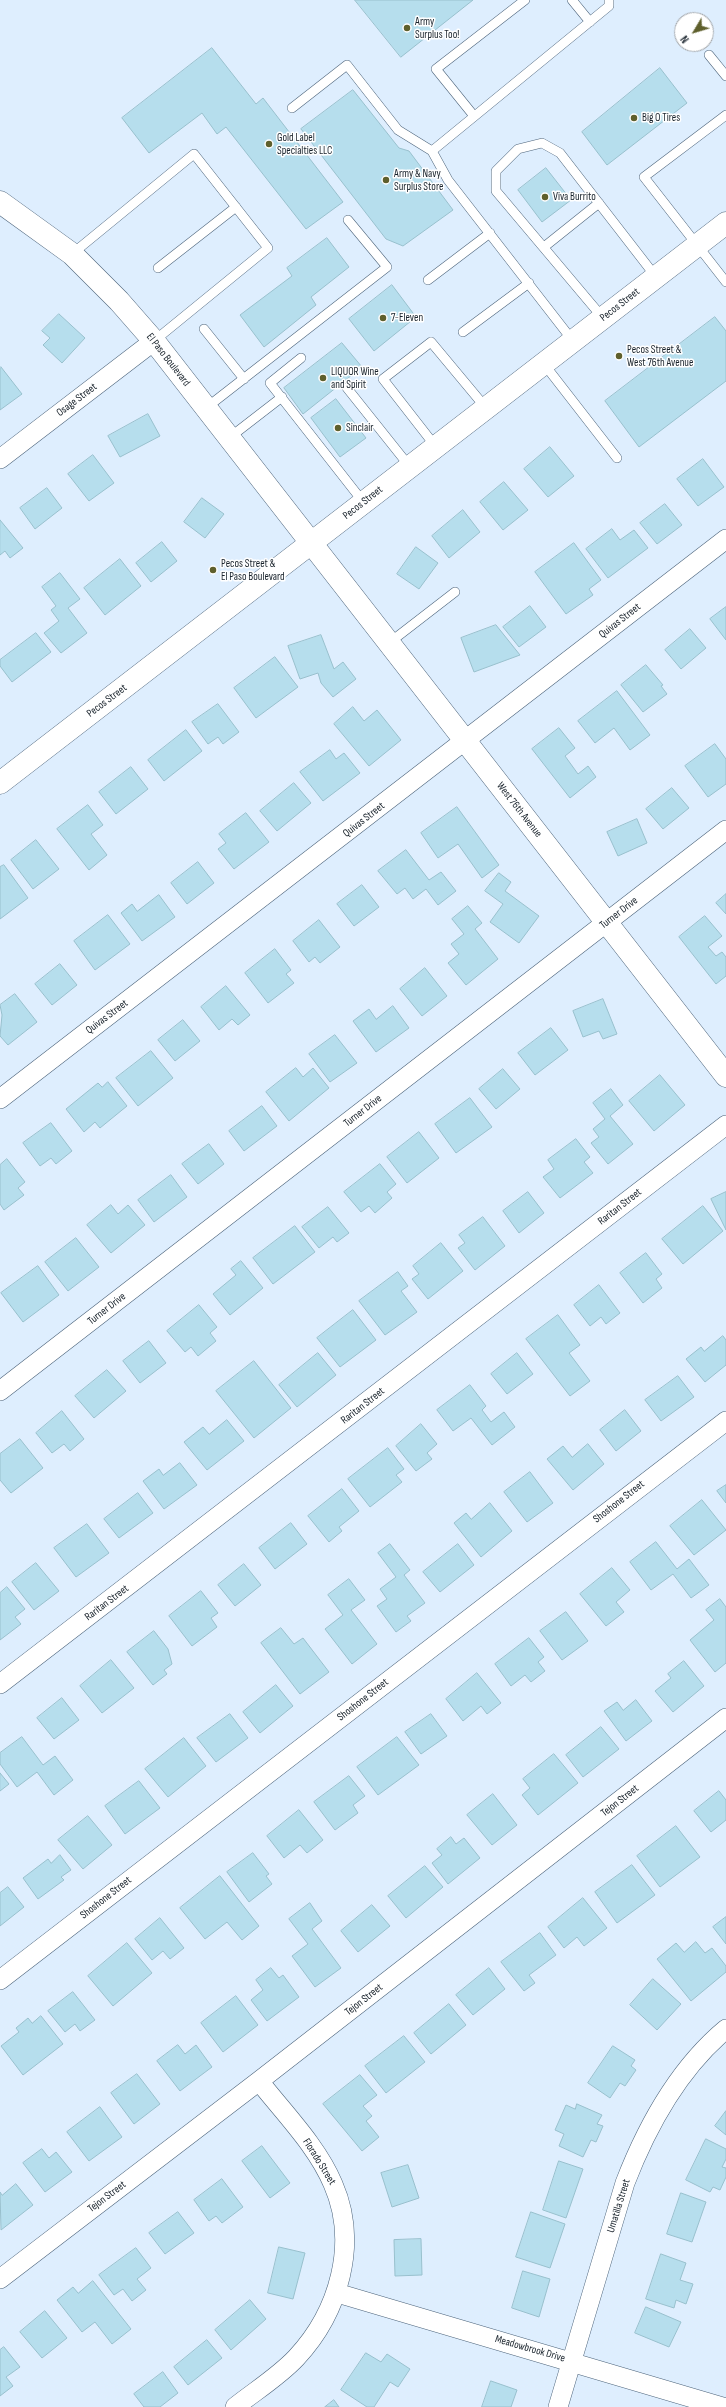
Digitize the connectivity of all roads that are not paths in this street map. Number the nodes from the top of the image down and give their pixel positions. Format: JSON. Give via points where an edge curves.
{"nodes":[{"id":1,"x":525,"y":0,"type":"edge"},
{"id":2,"x":572,"y":0,"type":"edge"},
{"id":3,"x":609,"y":0,"type":"edge"},
{"id":4,"x":590,"y":22,"type":"junction"},
{"id":5,"x":709,"y":55,"type":"dead end"},
{"id":6,"x":726,"y":76,"type":"edge"},
{"id":7,"x":292,"y":108,"type":"dead end"},
{"id":8,"x":726,"y":115,"type":"edge"},
{"id":9,"x":474,"y":116,"type":"junction"},
{"id":10,"x":432,"y":151,"type":"junction"},
{"id":11,"x":0,"y":202,"type":"edge"},
{"id":12,"x":599,"y":203,"type":"junction"},
{"id":13,"x":236,"y":207,"type":"junction"},
{"id":14,"x":348,"y":220,"type":"dead end"},
{"id":15,"x":726,"y":223,"type":"edge"},
{"id":16,"x":490,"y":233,"type":"junction"},
{"id":17,"x":697,"y":245,"type":"junction"},
{"id":18,"x":544,"y":246,"type":"junction"},
{"id":19,"x":72,"y":254,"type":"junction"},
{"id":20,"x":158,"y":268,"type":"dead end"},
{"id":21,"x":656,"y":277,"type":"junction"},
{"id":22,"x":428,"y":280,"type":"dead end"},
{"id":23,"x":726,"y":282,"type":"edge"},
{"id":24,"x":529,"y":283,"type":"junction"},
{"id":25,"x":603,"y":318,"type":"junction"},
{"id":26,"x":204,"y":328,"type":"dead end"},
{"id":27,"x":463,"y":332,"type":"dead end"},
{"id":28,"x":154,"y":341,"type":"junction"},
{"id":29,"x":574,"y":341,"type":"junction"},
{"id":30,"x":301,"y":358,"type":"dead end"},
{"id":31,"x":544,"y":364,"type":"junction"},
{"id":32,"x":244,"y":379,"type":"junction"},
{"id":33,"x":347,"y":388,"type":"dead end"},
{"id":34,"x":282,"y":397,"type":"junction"},
{"id":35,"x":206,"y":408,"type":"junction"},
{"id":36,"x":486,"y":408,"type":"junction"},
{"id":37,"x":229,"y":438,"type":"junction"},
{"id":38,"x":436,"y":447,"type":"junction"},
{"id":39,"x":617,"y":458,"type":"dead end"},
{"id":40,"x":0,"y":459,"type":"edge"},
{"id":41,"x":410,"y":467,"type":"junction"},
{"id":42,"x":364,"y":502,"type":"junction"},
{"id":43,"x":726,"y":539,"type":"edge"},
{"id":44,"x":311,"y":544,"type":"junction"},
{"id":45,"x":455,"y":592,"type":"dead end"},
{"id":46,"x":389,"y":643,"type":"junction"},
{"id":47,"x":465,"y":741,"type":"junction"},
{"id":48,"x":0,"y":783,"type":"edge"},
{"id":49,"x":726,"y":830,"type":"edge"},
{"id":50,"x":607,"y":922,"type":"junction"},
{"id":51,"x":726,"y":1076,"type":"edge"},
{"id":52,"x":0,"y":1099,"type":"edge"},
{"id":53,"x":726,"y":1125,"type":"edge"},
{"id":54,"x":0,"y":1392,"type":"edge"},
{"id":55,"x":726,"y":1421,"type":"edge"},
{"id":56,"x":0,"y":1684,"type":"edge"},
{"id":57,"x":726,"y":1718,"type":"edge"},
{"id":58,"x":0,"y":1980,"type":"edge"},
{"id":59,"x":726,"y":2029,"type":"edge"},
{"id":60,"x":259,"y":2081,"type":"junction"},
{"id":61,"x":0,"y":2279,"type":"edge"},
{"id":62,"x":337,"y":2293,"type":"junction"},
{"id":63,"x":572,"y":2362,"type":"junction"},
{"id":64,"x":235,"y":2407,"type":"edge"},
{"id":65,"x":558,"y":2407,"type":"edge"},
{"id":66,"x":723,"y":2407,"type":"edge"}],
"edges":[{"from":1,"to":9,"type":"lane","via":[[436,69]]},
{"from":2,"to":4,"type":"lane"},
{"from":3,"to":4,"type":"lane","via":[[609,6]]},
{"from":4,"to":9,"type":"lane"},
{"from":5,"to":6,"type":"lane"},
{"from":7,"to":10,"type":"lane","via":[[347,65],[398,130]]},
{"from":8,"to":17,"type":"lane","via":[[644,177]]},
{"from":9,"to":10,"type":"lane"},
{"from":10,"to":16,"type":"lane","via":[[448,180]]},
{"from":11,"to":19,"type":"street","name":"El Paso Boulevard"},
{"from":12,"to":18,"type":"lane"},
{"from":12,"to":18,"type":"lane","via":[[560,153],[542,143],[518,149],[496,171],[496,191]]},
{"from":12,"to":21,"type":"lane"},
{"from":13,"to":19,"type":"lane","via":[[194,154]]},
{"from":13,"to":20,"type":"lane"},
{"from":13,"to":28,"type":"lane","via":[[268,248]]},
{"from":14,"to":32,"type":"lane","via":[[387,267]]},
{"from":15,"to":17,"type":"street","name":"Pecos Street"},
{"from":16,"to":22,"type":"lane"},
{"from":16,"to":24,"type":"lane"},
{"from":17,"to":21,"type":"street","name":"Pecos Street"},
{"from":17,"to":23,"type":"lane"},
{"from":18,"to":25,"type":"lane"},
{"from":19,"to":28,"type":"street","name":"El Paso Boulevard"},
{"from":21,"to":25,"type":"street","name":"Pecos Street"},
{"from":24,"to":27,"type":"lane"},
{"from":24,"to":29,"type":"lane"},
{"from":25,"to":29,"type":"street","name":"Pecos Street"},
{"from":26,"to":32,"type":"lane"},
{"from":28,"to":35,"type":"street","name":"El Paso Boulevard"},
{"from":28,"to":40,"type":"street","name":"Osage Street"},
{"from":29,"to":31,"type":"street","name":"Pecos Street"},
{"from":30,"to":34,"type":"lane","via":[[270,383]]},
{"from":31,"to":36,"type":"street","name":"Pecos Street"},
{"from":31,"to":39,"type":"lane"},
{"from":32,"to":35,"type":"lane"},
{"from":33,"to":41,"type":"lane"},
{"from":34,"to":37,"type":"lane"},
{"from":34,"to":42,"type":"lane"},
{"from":35,"to":37,"type":"street","name":"El Paso Boulevard"},
{"from":36,"to":38,"type":"street","name":"Pecos Street"},
{"from":36,"to":38,"type":"lane","via":[[431,342],[383,379]]},
{"from":37,"to":44,"type":"street","name":"El Paso Boulevard"},
{"from":38,"to":41,"type":"street","name":"Pecos Street"},
{"from":41,"to":42,"type":"street","name":"Pecos Street"},
{"from":42,"to":44,"type":"street","name":"Pecos Street"},
{"from":43,"to":47,"type":"street","name":"Quivas Street"},
{"from":44,"to":46,"type":"street","name":"West 76th Avenue"},
{"from":44,"to":48,"type":"street","name":"Pecos Street"},
{"from":45,"to":46,"type":"lane"},
{"from":46,"to":47,"type":"street","name":"West 76th Avenue"},
{"from":47,"to":50,"type":"street","name":"West 76th Avenue"},
{"from":47,"to":52,"type":"street","name":"Quivas Street"},
{"from":49,"to":50,"type":"street","name":"Turner Drive"},
{"from":50,"to":51,"type":"street","name":"West 76th Avenue"},
{"from":50,"to":54,"type":"street","name":"Turner Drive"},
{"from":53,"to":56,"type":"street","name":"Raritan Street"},
{"from":55,"to":58,"type":"street","name":"Shoshone Street"},
{"from":57,"to":60,"type":"street","name":"Tejon Street"},
{"from":59,"to":63,"type":"street","name":"Umatilla Street","via":[[676,2084],[648,2129],[626,2183]]},
{"from":60,"to":61,"type":"street","name":"Tejon Street"},
{"from":60,"to":62,"type":"street","name":"Florado Street","via":[[303,2136],[326,2170],[339,2200],[344,2222],[344,2252]]},
{"from":62,"to":63,"type":"street","name":"Meadowbrook Drive"},
{"from":62,"to":64,"type":"street","name":"Florado Street","via":[[328,2314],[296,2358]]},
{"from":63,"to":65,"type":"street","name":"Umatilla Street"},
{"from":63,"to":66,"type":"street","name":"Meadowbrook Drive"}]}
